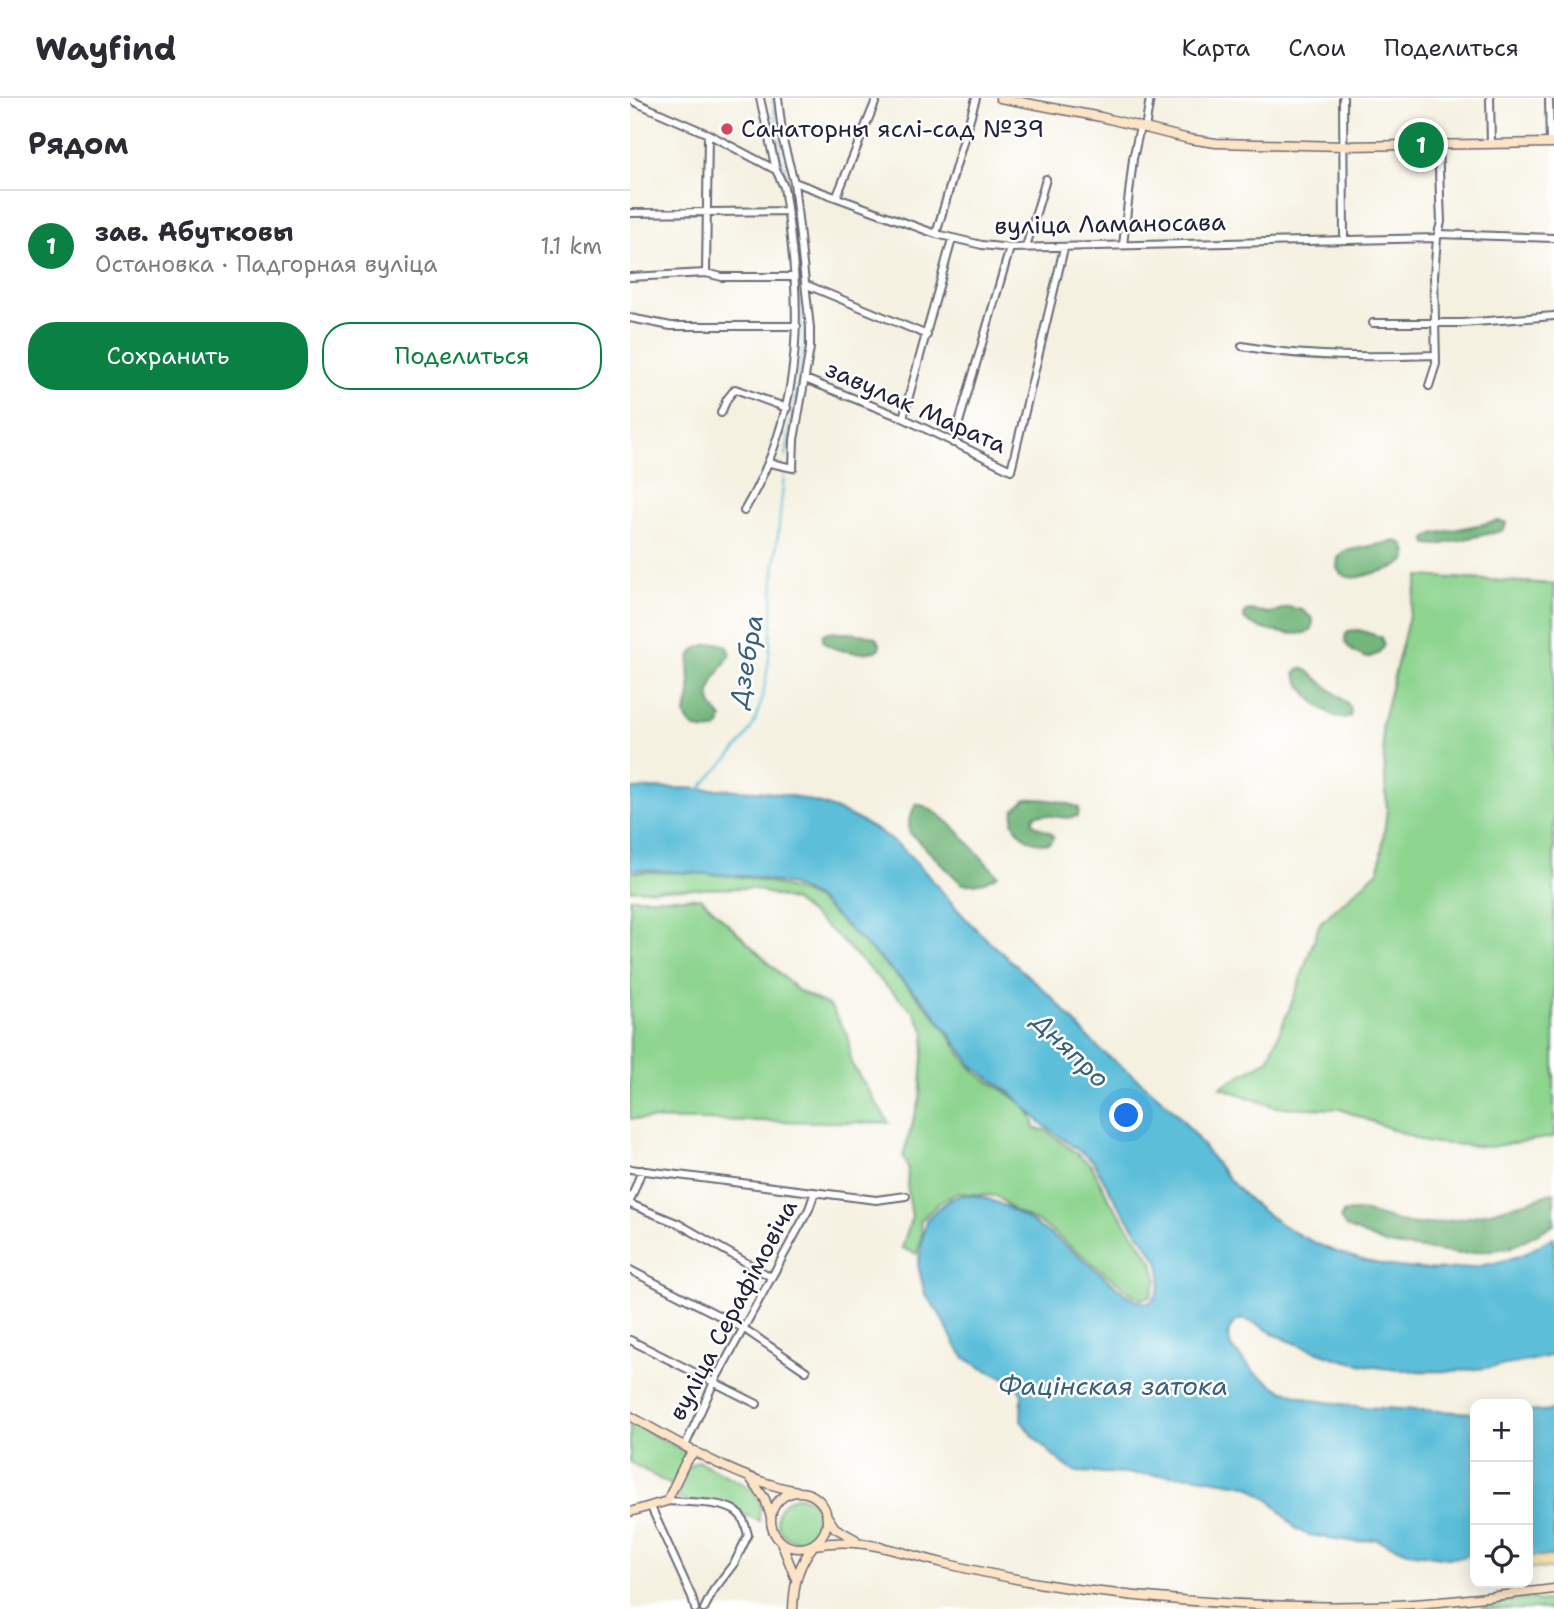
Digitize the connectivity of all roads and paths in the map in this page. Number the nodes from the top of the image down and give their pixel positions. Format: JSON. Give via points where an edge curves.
{"nodes":[{"id":1,"x":760,"y":98,"type":"edge"},
{"id":2,"x":778,"y":98,"type":"edge"},
{"id":3,"x":877,"y":98,"type":"edge"},
{"id":4,"x":976,"y":98,"type":"edge"},
{"id":5,"x":1000,"y":98,"type":"edge"},
{"id":6,"x":1150,"y":98,"type":"edge"},
{"id":7,"x":1343,"y":98,"type":"edge"},
{"id":8,"x":1490,"y":98,"type":"edge"},
{"id":9,"x":1549,"y":98,"type":"edge"},
{"id":10,"x":630,"y":100,"type":"edge"},
{"id":11,"x":1143,"y":128,"type":"junction"},
{"id":12,"x":708,"y":134,"type":"junction"},
{"id":13,"x":1491,"y":143,"type":"junction"},
{"id":14,"x":1552,"y":143,"type":"edge"},
{"id":15,"x":1438,"y":144,"type":"junction"},
{"id":16,"x":1344,"y":146,"type":"junction"},
{"id":17,"x":776,"y":170,"type":"junction"},
{"id":18,"x":1046,"y":179,"type":"dead end"},
{"id":19,"x":794,"y":182,"type":"junction"},
{"id":20,"x":837,"y":196,"type":"junction"},
{"id":21,"x":706,"y":211,"type":"junction"},
{"id":22,"x":787,"y":211,"type":"junction"},
{"id":23,"x":630,"y":213,"type":"edge"},
{"id":24,"x":936,"y":234,"type":"junction"},
{"id":25,"x":1438,"y":236,"type":"junction"},
{"id":26,"x":952,"y":239,"type":"junction"},
{"id":27,"x":1344,"y":239,"type":"junction"},
{"id":28,"x":1554,"y":239,"type":"edge"},
{"id":29,"x":1123,"y":245,"type":"junction"},
{"id":30,"x":1026,"y":247,"type":"junction"},
{"id":31,"x":1010,"y":248,"type":"junction"},
{"id":32,"x":1064,"y":248,"type":"junction"},
{"id":33,"x":706,"y":273,"type":"junction"},
{"id":34,"x":794,"y":276,"type":"junction"},
{"id":35,"x":630,"y":277,"type":"edge"},
{"id":36,"x":807,"y":285,"type":"junction"},
{"id":37,"x":1554,"y":316,"type":"edge"},
{"id":38,"x":630,"y":318,"type":"edge"},
{"id":39,"x":1373,"y":323,"type":"dead end"},
{"id":40,"x":1436,"y":323,"type":"junction"},
{"id":41,"x":797,"y":326,"type":"junction"},
{"id":42,"x":927,"y":335,"type":"junction"},
{"id":43,"x":1242,"y":346,"type":"dead end"},
{"id":44,"x":1436,"y":355,"type":"junction"},
{"id":45,"x":805,"y":379,"type":"junction"},
{"id":46,"x":1429,"y":386,"type":"dead end"},
{"id":47,"x":787,"y":408,"type":"junction"},
{"id":48,"x":721,"y":413,"type":"dead end"},
{"id":49,"x":903,"y":418,"type":"junction"},
{"id":50,"x":953,"y":443,"type":"junction"},
{"id":51,"x":769,"y":463,"type":"junction"},
{"id":52,"x":744,"y":511,"type":"dead end"},
{"id":53,"x":630,"y":1169,"type":"edge"},
{"id":54,"x":642,"y":1170,"type":"junction"},
{"id":55,"x":816,"y":1192,"type":"junction"},
{"id":56,"x":906,"y":1196,"type":"dead end"},
{"id":57,"x":630,"y":1203,"type":"edge"},
{"id":58,"x":630,"y":1270,"type":"edge"},
{"id":59,"x":771,"y":1277,"type":"junction"},
{"id":60,"x":743,"y":1328,"type":"junction"},
{"id":61,"x":630,"y":1340,"type":"edge"},
{"id":62,"x":806,"y":1371,"type":"dead end"},
{"id":63,"x":714,"y":1382,"type":"junction"},
{"id":64,"x":757,"y":1404,"type":"dead end"},
{"id":65,"x":630,"y":1416,"type":"edge"},
{"id":66,"x":685,"y":1446,"type":"junction"},
{"id":67,"x":695,"y":1451,"type":"junction"},
{"id":68,"x":749,"y":1477,"type":"junction"},
{"id":69,"x":797,"y":1491,"type":"junction"},
{"id":70,"x":667,"y":1501,"type":"junction"},
{"id":71,"x":651,"y":1507,"type":"junction"},
{"id":72,"x":630,"y":1512,"type":"edge"},
{"id":73,"x":827,"y":1516,"type":"junction"},
{"id":74,"x":771,"y":1517,"type":"junction"},
{"id":75,"x":857,"y":1541,"type":"junction"},
{"id":76,"x":781,"y":1542,"type":"junction"},
{"id":77,"x":814,"y":1545,"type":"junction"},
{"id":78,"x":795,"y":1577,"type":"junction"},
{"id":79,"x":1554,"y":1589,"type":"edge"},
{"id":80,"x":1465,"y":1604,"type":"edge"},
{"id":81,"x":695,"y":1609,"type":"edge"},
{"id":82,"x":704,"y":1609,"type":"edge"},
{"id":83,"x":793,"y":1609,"type":"edge"}],
"edges":[{"from":1,"to":17,"type":"street"},
{"from":2,"to":19,"type":"street"},
{"from":3,"to":20,"type":"street"},
{"from":4,"to":24,"type":"street"},
{"from":5,"to":11,"type":"street"},
{"from":6,"to":11,"type":"street"},
{"from":7,"to":16,"type":"street"},
{"from":8,"to":13,"type":"street"},
{"from":9,"to":14,"type":"street"},
{"from":10,"to":12,"type":"street"},
{"from":11,"to":16,"type":"street","via":[[1216,143]]},
{"from":11,"to":29,"type":"street","via":[[1133,159]]},
{"from":12,"to":17,"type":"street"},
{"from":12,"to":21,"type":"street"},
{"from":13,"to":14,"type":"street"},
{"from":13,"to":15,"type":"street"},
{"from":15,"to":16,"type":"street"},
{"from":15,"to":25,"type":"street"},
{"from":16,"to":27,"type":"street"},
{"from":17,"to":22,"type":"street"},
{"from":18,"to":30,"type":"street"},
{"from":19,"to":20,"type":"street","name":"вуліца Ламаносава"},
{"from":19,"to":36,"type":"street"},
{"from":20,"to":24,"type":"street","name":"вуліца Ламаносава"},
{"from":21,"to":22,"type":"street"},
{"from":21,"to":23,"type":"street"},
{"from":21,"to":33,"type":"street"},
{"from":22,"to":34,"type":"street"},
{"from":24,"to":26,"type":"street","name":"вуліца Ламаносава"},
{"from":25,"to":27,"type":"street","name":"вуліца Ламаносава"},
{"from":25,"to":28,"type":"street","name":"вуліца Ламаносава"},
{"from":25,"to":40,"type":"street"},
{"from":26,"to":31,"type":"street","name":"вуліца Ламаносава"},
{"from":26,"to":42,"type":"street"},
{"from":27,"to":29,"type":"street","name":"вуліца Ламаносава"},
{"from":29,"to":32,"type":"street","name":"вуліца Ламаносава"},
{"from":30,"to":31,"type":"street","name":"вуліца Ламаносава"},
{"from":30,"to":32,"type":"street","name":"вуліца Ламаносава"},
{"from":31,"to":50,"type":"street"},
{"from":32,"to":50,"type":"street","name":"завулак Марата","via":[[1011,470]]},
{"from":33,"to":34,"type":"street"},
{"from":33,"to":35,"type":"street"},
{"from":34,"to":41,"type":"street"},
{"from":36,"to":42,"type":"street"},
{"from":36,"to":45,"type":"street","via":[[810,348]]},
{"from":37,"to":40,"type":"street"},
{"from":38,"to":41,"type":"street","via":[[671,326]]},
{"from":39,"to":40,"type":"street"},
{"from":40,"to":44,"type":"street"},
{"from":41,"to":47,"type":"street"},
{"from":42,"to":49,"type":"street"},
{"from":43,"to":44,"type":"street","via":[[1358,357]]},
{"from":44,"to":46,"type":"street"},
{"from":45,"to":49,"type":"street","name":"завулак Марата"},
{"from":45,"to":51,"type":"street","via":[[793,468]]},
{"from":47,"to":48,"type":"street","via":[[735,389]]},
{"from":47,"to":51,"type":"street"},
{"from":49,"to":50,"type":"street","name":"завулак Марата"},
{"from":51,"to":52,"type":"street"},
{"from":53,"to":54,"type":"street"},
{"from":54,"to":55,"type":"street"},
{"from":54,"to":57,"type":"street"},
{"from":55,"to":56,"type":"street","via":[[876,1200]]},
{"from":55,"to":59,"type":"street","name":"вуліца Серафімовіча"},
{"from":57,"to":59,"type":"street","via":[[679,1224]]},
{"from":58,"to":60,"type":"street"},
{"from":59,"to":60,"type":"street","name":"вуліца Серафімовіча"},
{"from":60,"to":62,"type":"street"},
{"from":60,"to":63,"type":"street","name":"вуліца Серафімовіча"},
{"from":61,"to":63,"type":"street"},
{"from":63,"to":64,"type":"street"},
{"from":63,"to":66,"type":"street","name":"вуліца Серафімовіча"},
{"from":65,"to":66,"type":"street"},
{"from":66,"to":67,"type":"street"},
{"from":67,"to":68,"type":"street"},
{"from":67,"to":70,"type":"street"},
{"from":68,"to":69,"type":"street"},
{"from":68,"to":74,"type":"street"},
{"from":69,"to":73,"type":"street","via":[[813,1495]]},
{"from":69,"to":74,"type":"street","via":[[781,1498]]},
{"from":70,"to":71,"type":"street"},
{"from":70,"to":82,"type":"street","via":[[733,1508],[744,1520],[748,1535]]},
{"from":71,"to":72,"type":"street"},
{"from":71,"to":81,"type":"street"},
{"from":73,"to":75,"type":"street","via":[[835,1528]]},
{"from":73,"to":77,"type":"street"},
{"from":74,"to":76,"type":"street"},
{"from":75,"to":77,"type":"street"},
{"from":75,"to":80,"type":"street","via":[[989,1574],[1082,1590],[1291,1607]]},
{"from":76,"to":77,"type":"street","via":[[798,1548]]},
{"from":76,"to":78,"type":"street"},
{"from":77,"to":78,"type":"street"},
{"from":78,"to":83,"type":"street"},
{"from":79,"to":80,"type":"street"}]}
